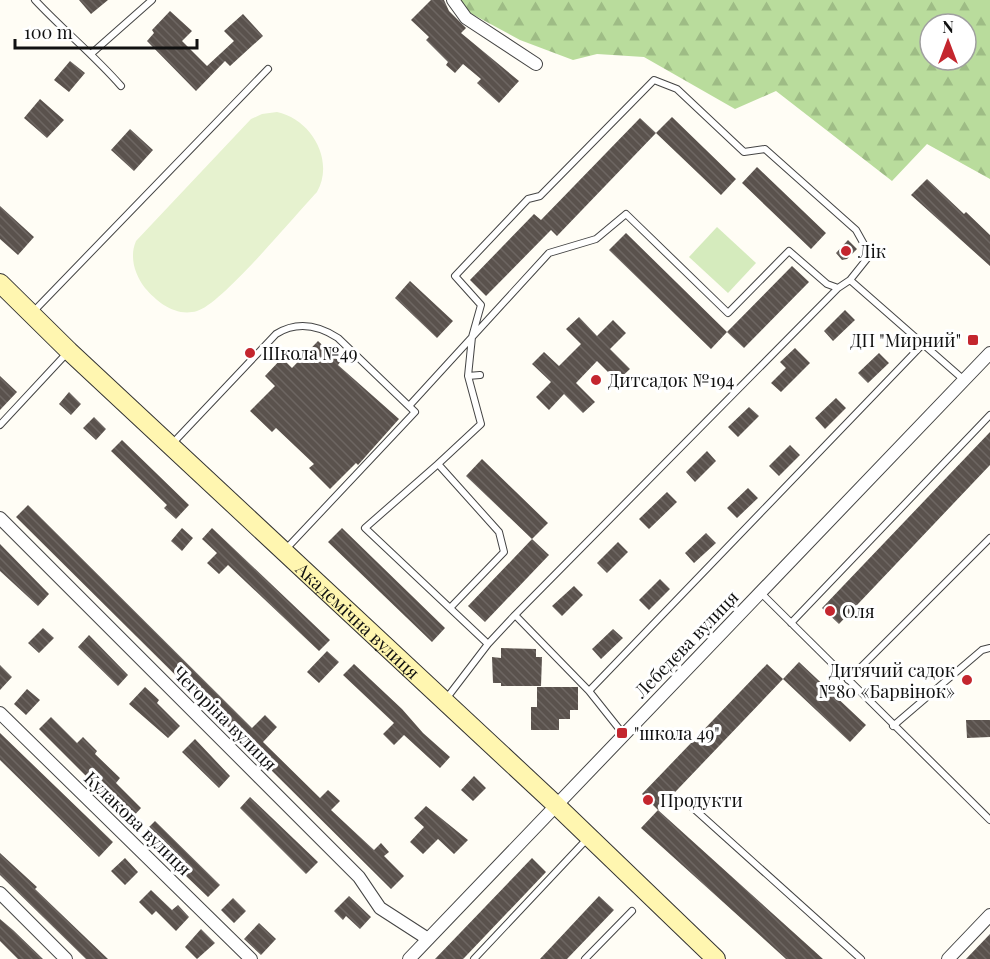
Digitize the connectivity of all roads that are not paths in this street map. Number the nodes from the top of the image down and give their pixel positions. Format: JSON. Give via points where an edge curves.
{"nodes":[{"id":1,"x":35,"y":0,"type":"edge"},
{"id":2,"x":152,"y":0,"type":"edge"},
{"id":3,"x":453,"y":0,"type":"edge"},
{"id":4,"x":92,"y":53,"type":"junction"},
{"id":5,"x":536,"y":64,"type":"dead end"},
{"id":6,"x":268,"y":69,"type":"dead end"},
{"id":7,"x":121,"y":86,"type":"dead end"},
{"id":8,"x":850,"y":280,"type":"junction"},
{"id":9,"x":0,"y":283,"type":"edge"},
{"id":10,"x":838,"y":288,"type":"junction"},
{"id":11,"x":32,"y":313,"type":"junction"},
{"id":12,"x":472,"y":337,"type":"junction"},
{"id":13,"x":923,"y":344,"type":"junction"},
{"id":14,"x":69,"y":351,"type":"junction"},
{"id":15,"x":990,"y":353,"type":"edge"},
{"id":16,"x":480,"y":375,"type":"dead end"},
{"id":17,"x":468,"y":376,"type":"junction"},
{"id":18,"x":964,"y":380,"type":"junction"},
{"id":19,"x":409,"y":406,"type":"junction"},
{"id":20,"x":990,"y":415,"type":"edge"},
{"id":21,"x":0,"y":425,"type":"edge"},
{"id":22,"x":171,"y":445,"type":"junction"},
{"id":23,"x":438,"y":464,"type":"junction"},
{"id":24,"x":0,"y":518,"type":"edge"},
{"id":25,"x":990,"y":538,"type":"edge"},
{"id":26,"x":284,"y":551,"type":"junction"},
{"id":27,"x":760,"y":592,"type":"junction"},
{"id":28,"x":450,"y":608,"type":"junction"},
{"id":29,"x":515,"y":615,"type":"junction"},
{"id":30,"x":791,"y":623,"type":"junction"},
{"id":31,"x":488,"y":644,"type":"junction"},
{"id":32,"x":990,"y":648,"type":"edge"},
{"id":33,"x":848,"y":680,"type":"junction"},
{"id":34,"x":589,"y":691,"type":"junction"},
{"id":35,"x":444,"y":702,"type":"junction"},
{"id":36,"x":0,"y":713,"type":"edge"},
{"id":37,"x":893,"y":726,"type":"junction"},
{"id":38,"x":624,"y":735,"type":"junction"},
{"id":39,"x":556,"y":805,"type":"junction"},
{"id":40,"x":692,"y":807,"type":"dead end"},
{"id":41,"x":990,"y":820,"type":"edge"},
{"id":42,"x":589,"y":837,"type":"junction"},
{"id":43,"x":0,"y":893,"type":"edge"},
{"id":44,"x":633,"y":910,"type":"dead end"},
{"id":45,"x":990,"y":915,"type":"edge"},
{"id":46,"x":428,"y":939,"type":"junction"},
{"id":47,"x":66,"y":959,"type":"edge"},
{"id":48,"x":251,"y":959,"type":"edge"},
{"id":49,"x":409,"y":959,"type":"edge"},
{"id":50,"x":475,"y":959,"type":"edge"},
{"id":51,"x":585,"y":959,"type":"edge"},
{"id":52,"x":716,"y":959,"type":"edge"},
{"id":53,"x":861,"y":959,"type":"edge"},
{"id":54,"x":948,"y":959,"type":"edge"}],
"edges":[{"from":1,"to":4,"type":"lane","via":[[67,34]]},
{"from":2,"to":4,"type":"lane"},
{"from":3,"to":5,"type":"street","via":[[466,18]]},
{"from":4,"to":7,"type":"lane"},
{"from":6,"to":11,"type":"lane"},
{"from":8,"to":10,"type":"lane"},
{"from":8,"to":12,"type":"lane","via":[[870,255],[856,230],[765,149],[744,152],[676,89],[654,80],[540,196],[528,199],[455,276],[481,305]]},
{"from":8,"to":13,"type":"lane"},
{"from":9,"to":11,"type":"main road","name":"Академічна вулиця"},
{"from":10,"to":12,"type":"lane","via":[[827,284],[789,251],[728,313],[626,214],[596,239],[549,253]]},
{"from":10,"to":29,"type":"lane"},
{"from":11,"to":14,"type":"main road","name":"Академічна вулиця"},
{"from":12,"to":17,"type":"lane"},
{"from":12,"to":19,"type":"lane"},
{"from":13,"to":18,"type":"lane"},
{"from":13,"to":34,"type":"lane","name":"Лебедєва вулиця"},
{"from":14,"to":21,"type":"lane"},
{"from":14,"to":22,"type":"main road","name":"Академічна вулиця"},
{"from":15,"to":18,"type":"street","name":"Лебедєва вулиця"},
{"from":16,"to":17,"type":"lane"},
{"from":17,"to":23,"type":"lane","via":[[481,424]]},
{"from":18,"to":27,"type":"street","name":"Лебедєва вулиця"},
{"from":19,"to":22,"type":"lane","via":[[338,338],[316,327],[294,326],[276,334]]},
{"from":19,"to":26,"type":"lane","via":[[415,412]]},
{"from":20,"to":30,"type":"lane"},
{"from":22,"to":26,"type":"main road","name":"Академічна вулиця"},
{"from":23,"to":28,"type":"lane","via":[[499,532],[504,552]]},
{"from":23,"to":28,"type":"lane","via":[[365,528]]},
{"from":24,"to":46,"type":"street","name":"Чегоріна вулиця","via":[[359,878],[380,908]]},
{"from":25,"to":33,"type":"lane"},
{"from":26,"to":35,"type":"main road","name":"Академічна вулиця"},
{"from":27,"to":30,"type":"lane"},
{"from":27,"to":38,"type":"street","name":"Лебедєва вулиця"},
{"from":28,"to":31,"type":"lane"},
{"from":29,"to":31,"type":"lane"},
{"from":29,"to":34,"type":"lane"},
{"from":30,"to":33,"type":"lane"},
{"from":31,"to":35,"type":"lane"},
{"from":32,"to":37,"type":"lane","via":[[982,650]]},
{"from":33,"to":37,"type":"lane"},
{"from":34,"to":38,"type":"lane"},
{"from":35,"to":39,"type":"main road","name":"Академічна вулиця"},
{"from":36,"to":48,"type":"street","name":"Кулакова вулиця"},
{"from":37,"to":41,"type":"lane"},
{"from":38,"to":39,"type":"street","name":"Лебедєва вулиця"},
{"from":39,"to":42,"type":"main road","name":"Академічна вулиця"},
{"from":39,"to":46,"type":"street","name":"Лебедєва вулиця"},
{"from":40,"to":53,"type":"lane"},
{"from":42,"to":50,"type":"lane"},
{"from":42,"to":52,"type":"main road","name":"Академічна вулиця"},
{"from":43,"to":47,"type":"street"},
{"from":44,"to":51,"type":"lane"},
{"from":45,"to":54,"type":"street"},
{"from":46,"to":49,"type":"street","name":"Лебедєва вулиця"}]}
